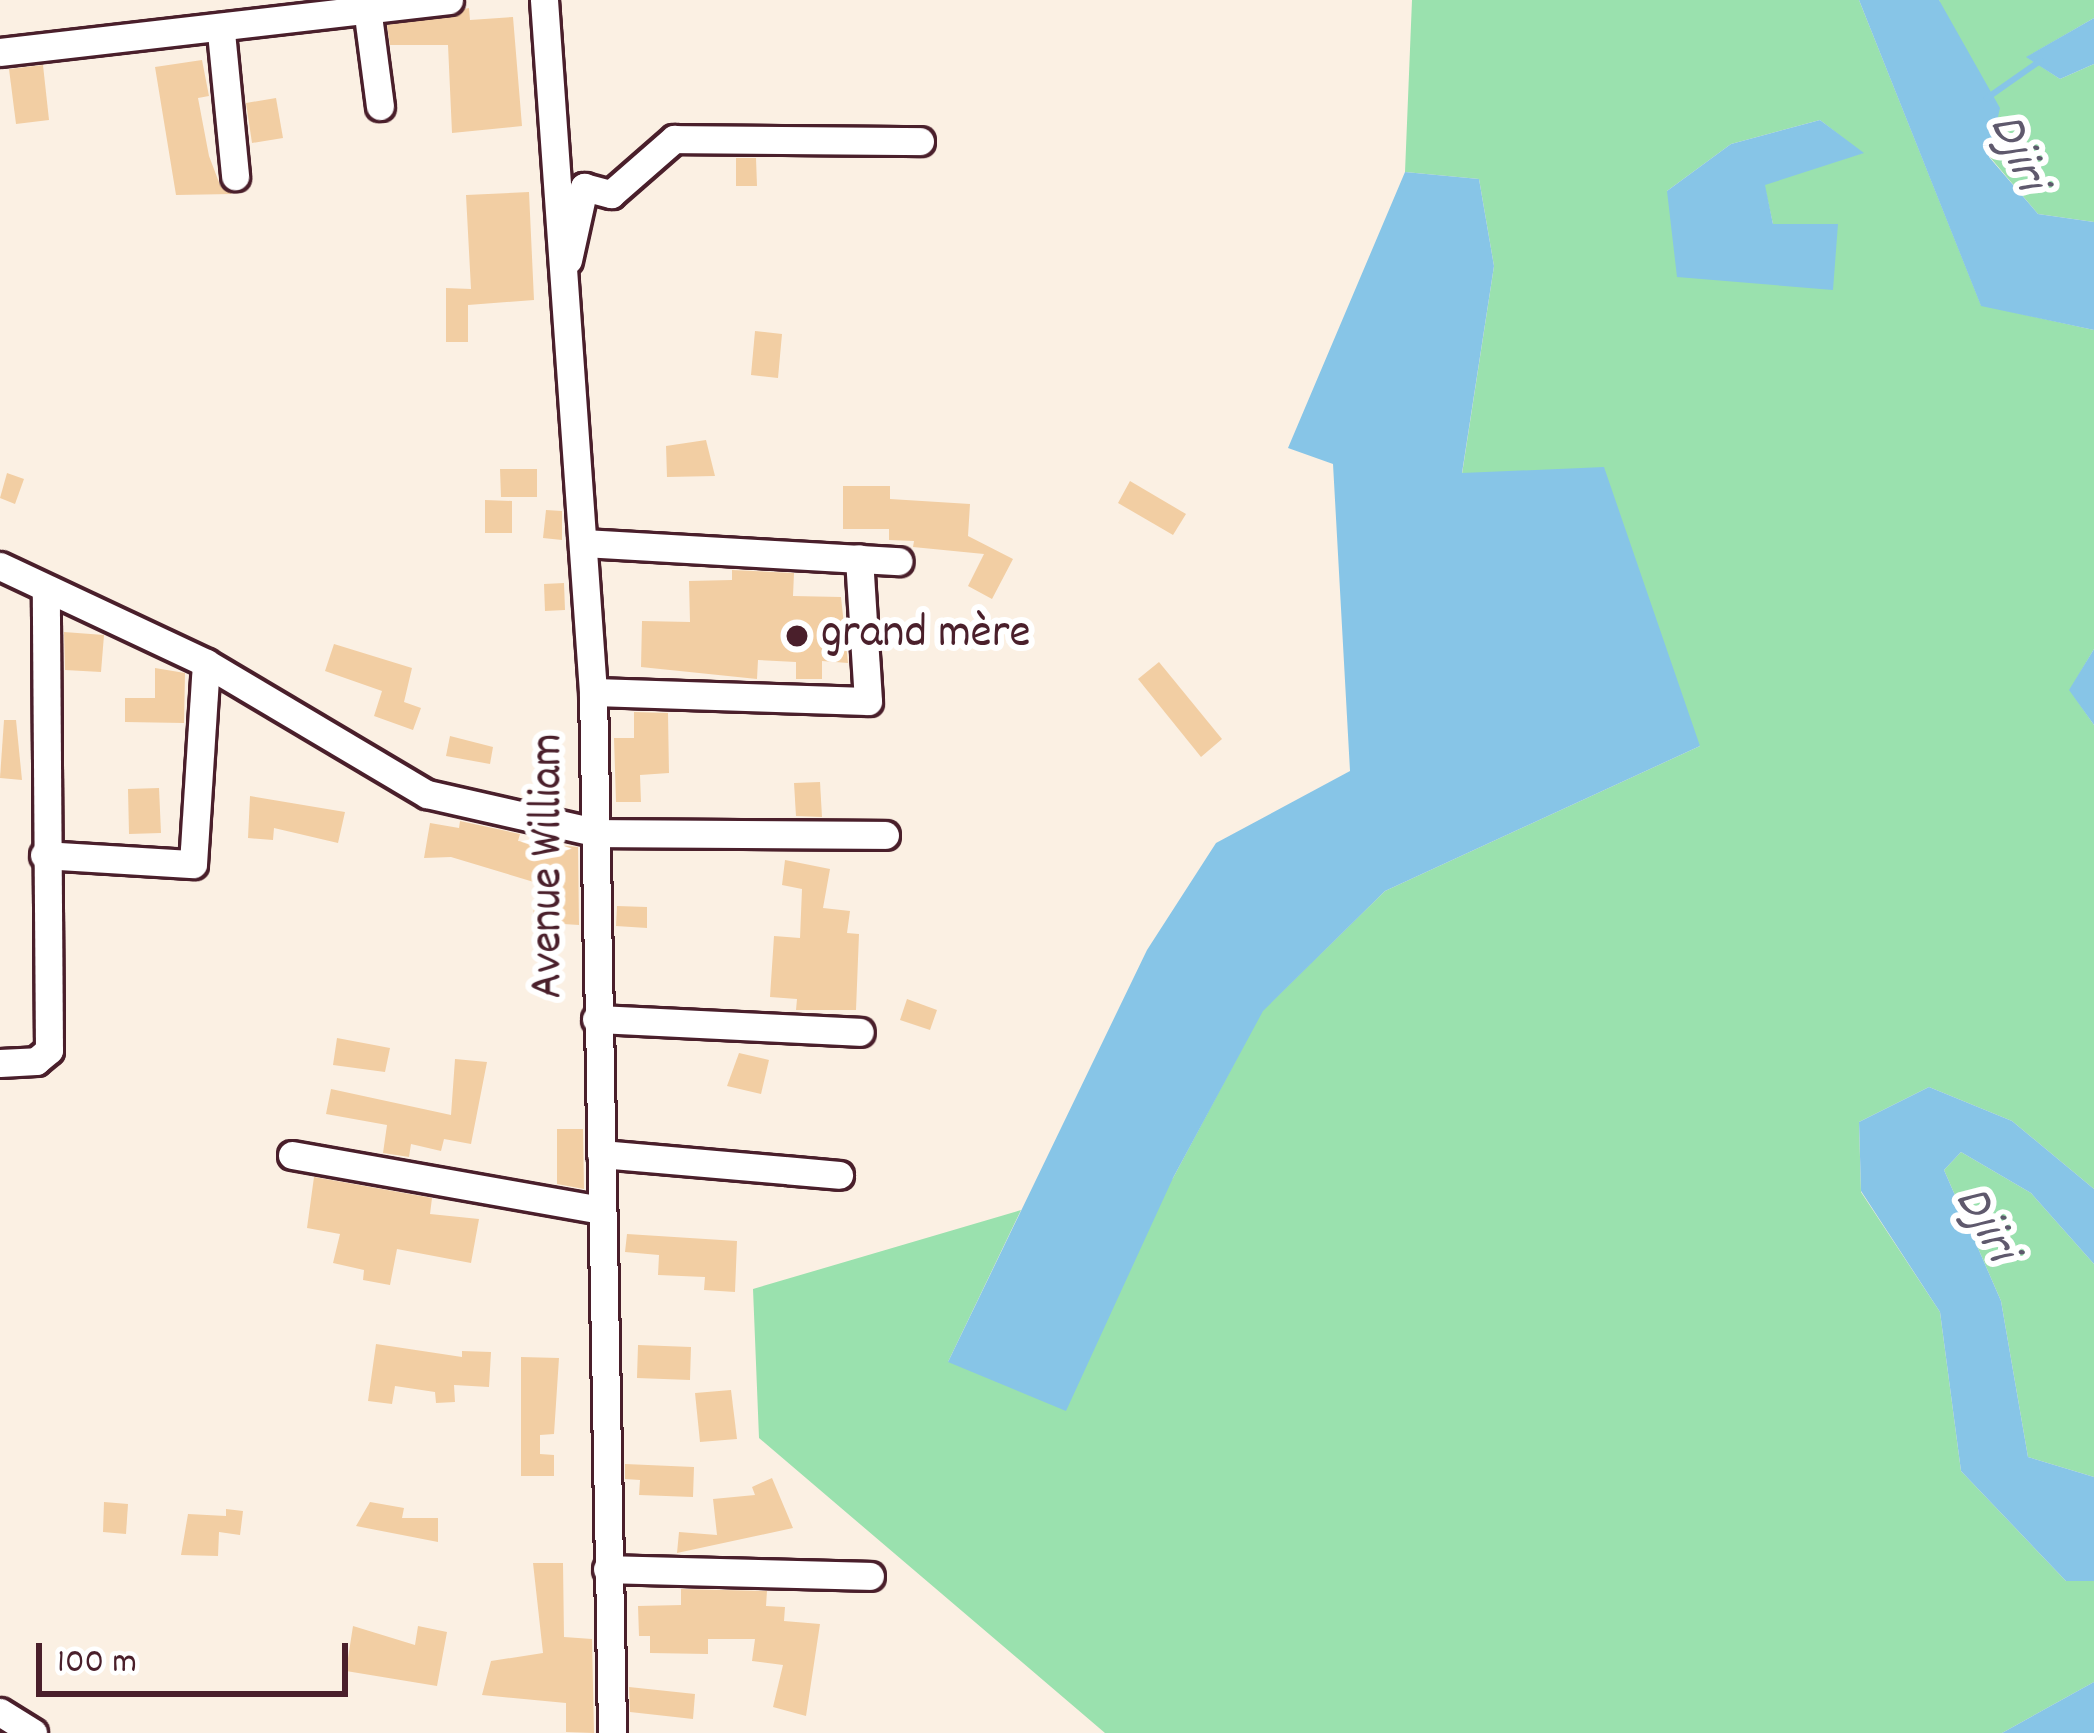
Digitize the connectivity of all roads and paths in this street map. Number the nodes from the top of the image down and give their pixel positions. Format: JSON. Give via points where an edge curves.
{"nodes":[{"id":1,"x":449,"y":0,"type":"edge"},
{"id":2,"x":544,"y":0,"type":"edge"},
{"id":3,"x":367,"y":4,"type":"edge"},
{"id":4,"x":221,"y":32,"type":"junction"},
{"id":5,"x":0,"y":52,"type":"edge"},
{"id":6,"x":380,"y":106,"type":"dead end"},
{"id":7,"x":920,"y":142,"type":"dead end"},
{"id":8,"x":235,"y":176,"type":"dead end"},
{"id":9,"x":562,"y":283,"type":"junction"},
{"id":10,"x":584,"y":543,"type":"junction"},
{"id":11,"x":859,"y":558,"type":"junction"},
{"id":12,"x":898,"y":561,"type":"dead end"},
{"id":13,"x":0,"y":566,"type":"edge"},
{"id":14,"x":46,"y":589,"type":"junction"},
{"id":15,"x":206,"y":663,"type":"junction"},
{"id":16,"x":593,"y":692,"type":"junction"},
{"id":17,"x":598,"y":833,"type":"junction"},
{"id":18,"x":885,"y":835,"type":"dead end"},
{"id":19,"x":44,"y":855,"type":"junction"},
{"id":20,"x":596,"y":1019,"type":"junction"},
{"id":21,"x":860,"y":1032,"type":"dead end"},
{"id":22,"x":0,"y":1063,"type":"edge"},
{"id":23,"x":601,"y":1154,"type":"junction"},
{"id":24,"x":292,"y":1155,"type":"dead end"},
{"id":25,"x":839,"y":1174,"type":"dead end"},
{"id":26,"x":601,"y":1210,"type":"junction"},
{"id":27,"x":607,"y":1569,"type":"junction"},
{"id":28,"x":870,"y":1576,"type":"dead end"},
{"id":29,"x":0,"y":1712,"type":"edge"},
{"id":30,"x":33,"y":1733,"type":"edge"},
{"id":31,"x":612,"y":1733,"type":"edge"}],
"edges":[{"from":1,"to":3,"type":"street"},
{"from":2,"to":9,"type":"street","name":"Avenue William"},
{"from":3,"to":4,"type":"street"},
{"from":3,"to":6,"type":"street"},
{"from":4,"to":5,"type":"street"},
{"from":4,"to":8,"type":"street"},
{"from":7,"to":9,"type":"street","via":[[674,139],[611,194],[584,187]]},
{"from":9,"to":10,"type":"street","name":"Avenue William"},
{"from":10,"to":11,"type":"street"},
{"from":10,"to":16,"type":"street","name":"Avenue William"},
{"from":11,"to":12,"type":"street"},
{"from":11,"to":16,"type":"street","via":[[868,701]]},
{"from":13,"to":14,"type":"street"},
{"from":14,"to":15,"type":"street"},
{"from":14,"to":19,"type":"street"},
{"from":15,"to":17,"type":"street","via":[[427,794]]},
{"from":15,"to":19,"type":"street","via":[[193,864]]},
{"from":16,"to":17,"type":"street","name":"Avenue William"},
{"from":17,"to":18,"type":"street"},
{"from":17,"to":20,"type":"street","name":"Avenue William"},
{"from":19,"to":22,"type":"street","via":[[49,1049],[36,1061]]},
{"from":20,"to":21,"type":"street"},
{"from":20,"to":23,"type":"street","name":"Avenue William"},
{"from":23,"to":25,"type":"street"},
{"from":23,"to":26,"type":"street","name":"Avenue William"},
{"from":24,"to":26,"type":"street"},
{"from":26,"to":27,"type":"street","name":"Avenue William"},
{"from":27,"to":28,"type":"street"},
{"from":27,"to":31,"type":"street","name":"Avenue William"},
{"from":29,"to":30,"type":"street"}]}
